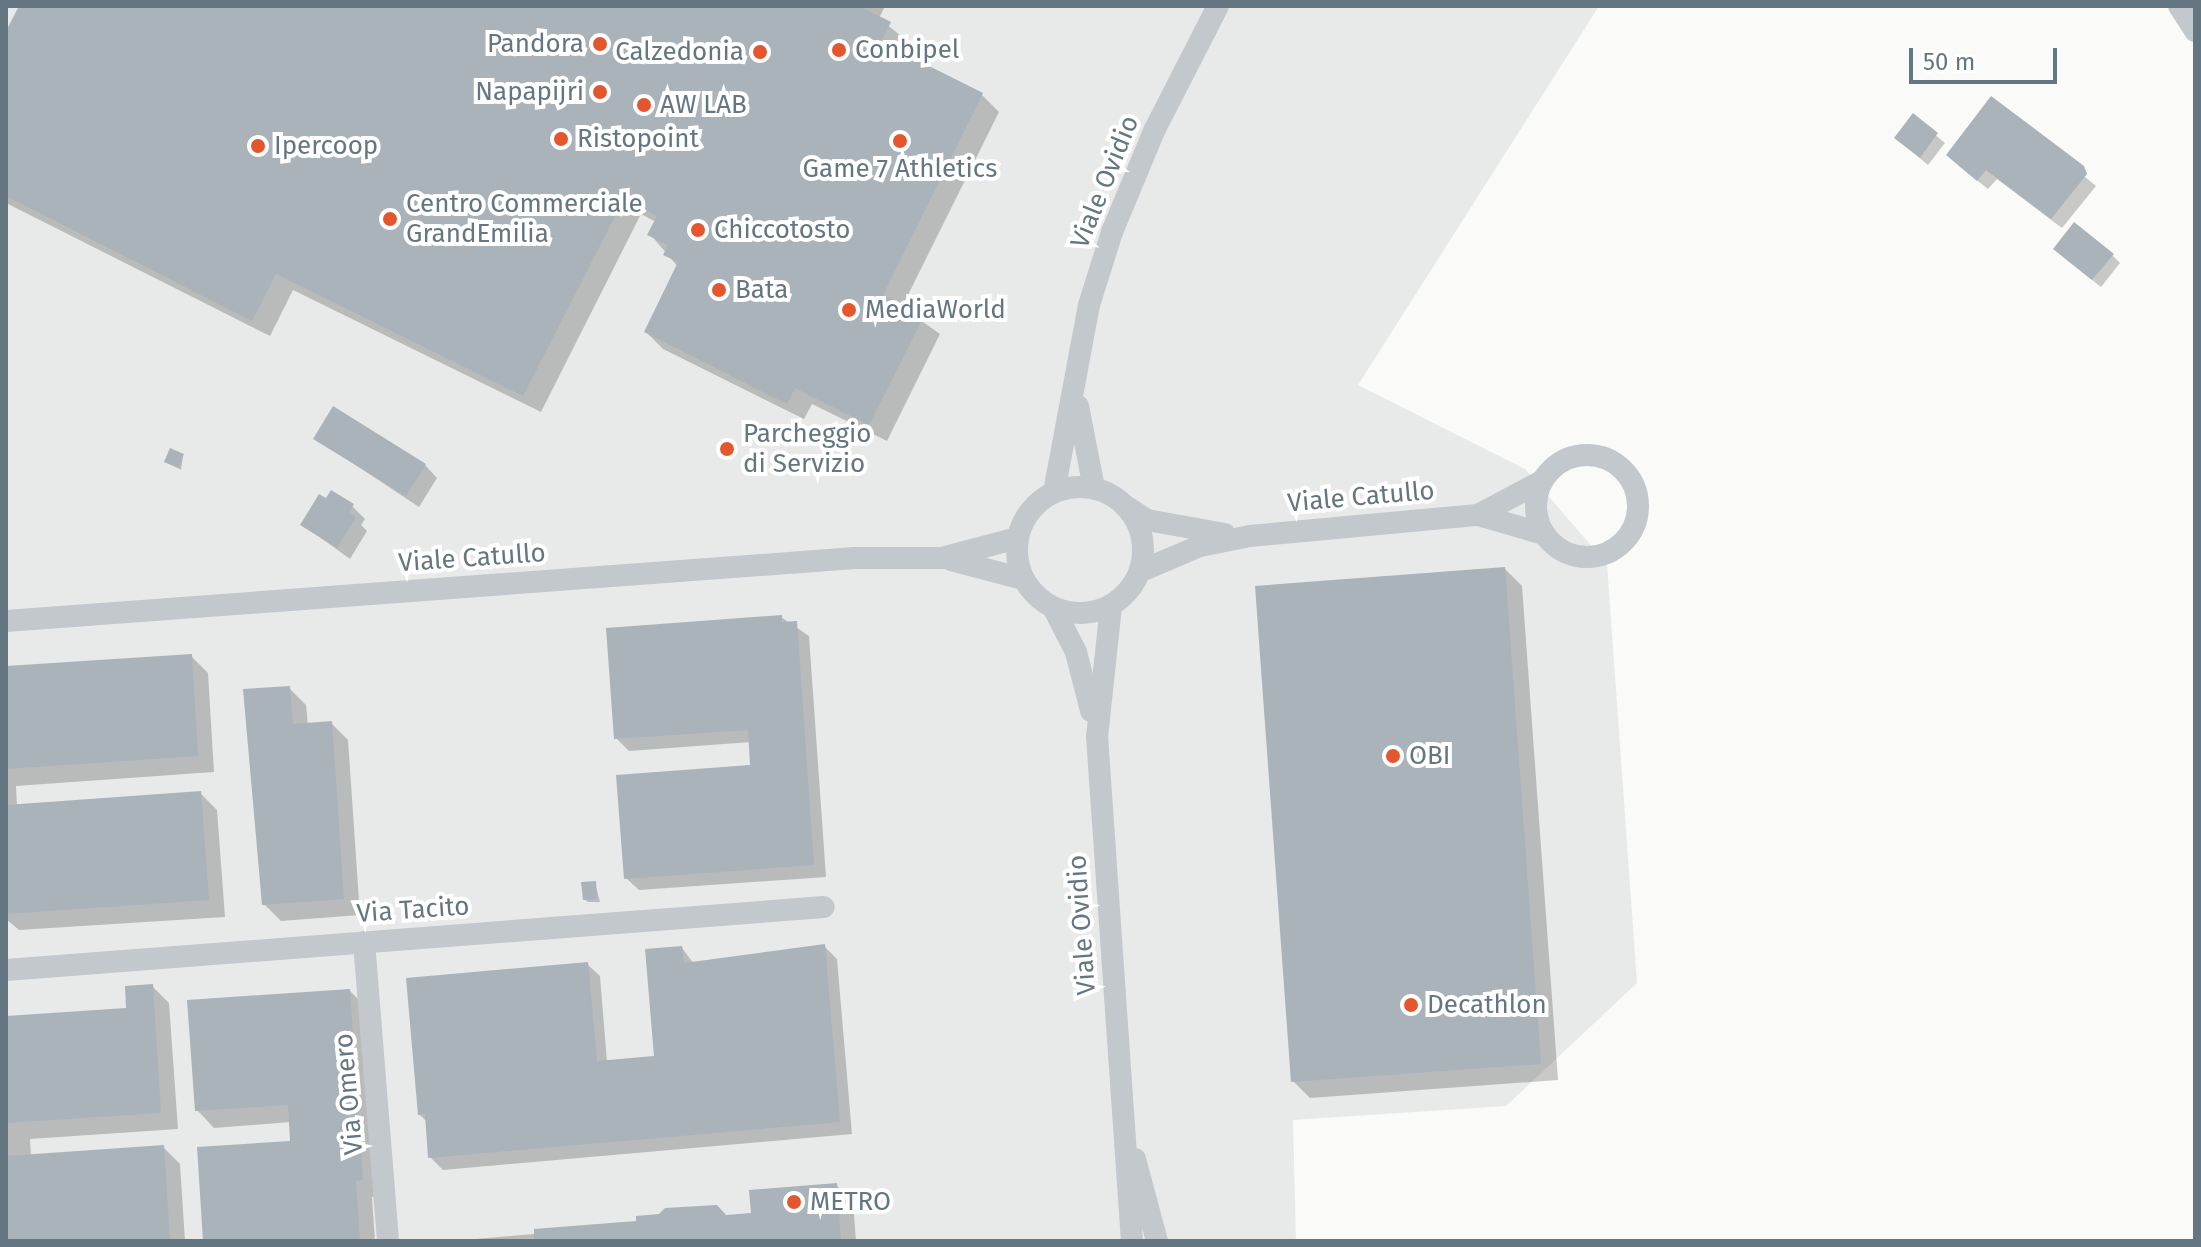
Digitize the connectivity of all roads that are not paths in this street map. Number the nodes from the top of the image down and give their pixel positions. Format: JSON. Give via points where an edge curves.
{"nodes":[{"id":1,"x":1218,"y":6,"type":"edge"},
{"id":2,"x":2179,"y":6,"type":"edge"},
{"id":3,"x":2195,"y":31,"type":"edge"},
{"id":4,"x":1076,"y":389,"type":"junction"},
{"id":5,"x":1542,"y":481,"type":"junction"},
{"id":6,"x":1094,"y":488,"type":"junction"},
{"id":7,"x":1054,"y":492,"type":"junction"},
{"id":8,"x":1129,"y":508,"type":"junction"},
{"id":9,"x":1478,"y":515,"type":"junction"},
{"id":10,"x":1544,"y":534,"type":"junction"},
{"id":11,"x":1250,"y":536,"type":"junction"},
{"id":12,"x":1017,"y":538,"type":"junction"},
{"id":13,"x":942,"y":558,"type":"junction"},
{"id":14,"x":1141,"y":571,"type":"junction"},
{"id":15,"x":1023,"y":579,"type":"junction"},
{"id":16,"x":1111,"y":606,"type":"junction"},
{"id":17,"x":1054,"y":609,"type":"junction"},
{"id":18,"x":6,"y":621,"type":"edge"},
{"id":19,"x":1097,"y":736,"type":"junction"},
{"id":20,"x":824,"y":907,"type":"dead end"},
{"id":21,"x":364,"y":942,"type":"junction"},
{"id":22,"x":6,"y":970,"type":"edge"},
{"id":23,"x":1123,"y":1111,"type":"junction"},
{"id":24,"x":388,"y":1241,"type":"edge"},
{"id":25,"x":1132,"y":1241,"type":"edge"},
{"id":26,"x":1157,"y":1241,"type":"edge"}],
"edges":[{"from":1,"to":4,"type":"street","name":"Viale Ovidio","via":[[1154,131],[1112,232],[1089,305]]},
{"from":2,"to":3,"type":"street"},
{"from":4,"to":6,"type":"street","name":"Viale Ovidio"},
{"from":4,"to":7,"type":"street","name":"Viale Ovidio"},
{"from":5,"to":9,"type":"street","name":"Viale Catullo"},
{"from":5,"to":10,"type":"street","via":[[1536,508]]},
{"from":5,"to":10,"type":"street","name":"Viale Catullo","via":[[1572,457],[1597,456],[1629,477],[1638,501],[1634,526],[1606,553],[1571,554]]},
{"from":6,"to":7,"type":"street"},
{"from":6,"to":8,"type":"street"},
{"from":7,"to":12,"type":"street","via":[[1037,503]]},
{"from":8,"to":11,"type":"street","name":"Viale Catullo","via":[[1171,526]]},
{"from":8,"to":14,"type":"street","via":[[1143,538]]},
{"from":9,"to":10,"type":"street","name":"Viale Catullo"},
{"from":9,"to":11,"type":"street","name":"Viale Catullo"},
{"from":11,"to":14,"type":"street","name":"Viale Catullo","via":[[1185,551]]},
{"from":12,"to":13,"type":"street","name":"Viale Catullo"},
{"from":12,"to":15,"type":"street"},
{"from":13,"to":15,"type":"street","name":"Viale Catullo"},
{"from":13,"to":18,"type":"street","name":"Viale Catullo","via":[[855,558]]},
{"from":14,"to":16,"type":"street"},
{"from":15,"to":17,"type":"street"},
{"from":16,"to":17,"type":"street","via":[[1083,614]]},
{"from":16,"to":19,"type":"street","name":"Viale Ovidio"},
{"from":17,"to":19,"type":"street","name":"Viale Ovidio","via":[[1076,652]]},
{"from":19,"to":23,"type":"street","name":"Viale Ovidio"},
{"from":20,"to":21,"type":"street","name":"Via Tacito"},
{"from":21,"to":22,"type":"street","name":"Via Tacito"},
{"from":21,"to":24,"type":"street","name":"Via Omero"},
{"from":23,"to":25,"type":"street","name":"Viale Ovidio"},
{"from":23,"to":26,"type":"street","name":"Viale Ovidio"}]}
